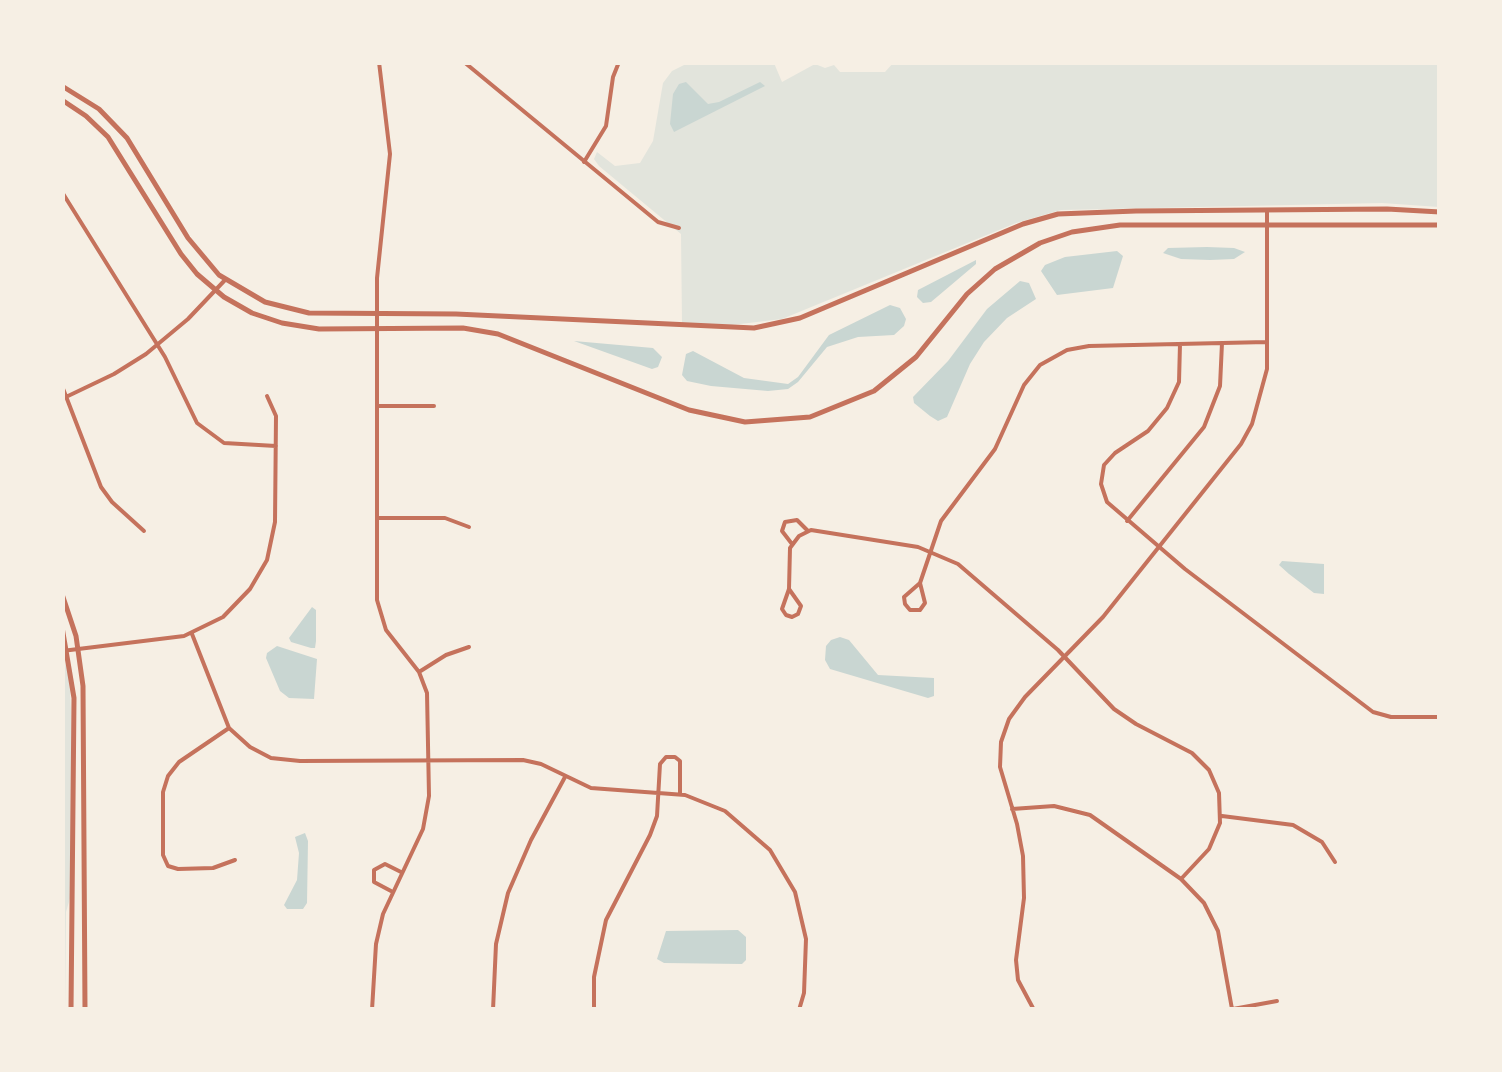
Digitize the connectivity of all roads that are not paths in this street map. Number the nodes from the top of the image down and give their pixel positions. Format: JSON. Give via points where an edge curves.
{"nodes":[{"id":1,"x":378,"y":62,"type":"edge"},
{"id":2,"x":464,"y":62,"type":"edge"},
{"id":3,"x":619,"y":62,"type":"edge"},
{"id":4,"x":62,"y":86,"type":"edge"},
{"id":5,"x":62,"y":100,"type":"edge"},
{"id":6,"x":584,"y":162,"type":"junction"},
{"id":7,"x":62,"y":192,"type":"edge"},
{"id":8,"x":1267,"y":210,"type":"junction"},
{"id":9,"x":1440,"y":212,"type":"edge"},
{"id":10,"x":1266,"y":224,"type":"junction"},
{"id":11,"x":1440,"y":225,"type":"edge"},
{"id":12,"x":679,"y":228,"type":"dead end"},
{"id":13,"x":224,"y":280,"type":"junction"},
{"id":14,"x":215,"y":290,"type":"junction"},
{"id":15,"x":377,"y":314,"type":"junction"},
{"id":16,"x":377,"y":329,"type":"junction"},
{"id":17,"x":1267,"y":342,"type":"junction"},
{"id":18,"x":1222,"y":343,"type":"junction"},
{"id":19,"x":1180,"y":344,"type":"junction"},
{"id":20,"x":158,"y":345,"type":"junction"},
{"id":21,"x":62,"y":386,"type":"edge"},
{"id":22,"x":68,"y":396,"type":"junction"},
{"id":23,"x":267,"y":396,"type":"dead end"},
{"id":24,"x":378,"y":406,"type":"junction"},
{"id":25,"x":434,"y":406,"type":"dead end"},
{"id":26,"x":276,"y":446,"type":"junction"},
{"id":27,"x":377,"y":518,"type":"junction"},
{"id":28,"x":1126,"y":521,"type":"junction"},
{"id":29,"x":469,"y":527,"type":"dead end"},
{"id":30,"x":144,"y":531,"type":"dead end"},
{"id":31,"x":808,"y":531,"type":"junction"},
{"id":32,"x":792,"y":544,"type":"junction"},
{"id":33,"x":1158,"y":547,"type":"junction"},
{"id":34,"x":930,"y":550,"type":"junction"},
{"id":35,"x":920,"y":583,"type":"junction"},
{"id":36,"x":789,"y":588,"type":"junction"},
{"id":37,"x":62,"y":594,"type":"edge"},
{"id":38,"x":62,"y":626,"type":"edge"},
{"id":39,"x":192,"y":634,"type":"junction"},
{"id":40,"x":469,"y":647,"type":"dead end"},
{"id":41,"x":79,"y":649,"type":"junction"},
{"id":42,"x":66,"y":651,"type":"edge"},
{"id":43,"x":1065,"y":656,"type":"junction"},
{"id":44,"x":419,"y":672,"type":"junction"},
{"id":45,"x":1440,"y":716,"type":"edge"},
{"id":46,"x":229,"y":728,"type":"junction"},
{"id":47,"x":430,"y":760,"type":"junction"},
{"id":48,"x":566,"y":777,"type":"junction"},
{"id":49,"x":658,"y":793,"type":"junction"},
{"id":50,"x":680,"y":794,"type":"junction"},
{"id":51,"x":1012,"y":809,"type":"junction"},
{"id":52,"x":1222,"y":816,"type":"junction"},
{"id":53,"x":235,"y":860,"type":"dead end"},
{"id":54,"x":1334,"y":862,"type":"dead end"},
{"id":55,"x":401,"y":872,"type":"junction"},
{"id":56,"x":1182,"y":879,"type":"junction"},
{"id":57,"x":392,"y":892,"type":"junction"},
{"id":58,"x":1278,"y":1001,"type":"dead end"},
{"id":59,"x":803,"y":1008,"type":"edge"},
{"id":60,"x":1231,"y":1009,"type":"edge"},
{"id":61,"x":72,"y":1010,"type":"edge"},
{"id":62,"x":85,"y":1010,"type":"edge"},
{"id":63,"x":372,"y":1010,"type":"edge"},
{"id":64,"x":492,"y":1010,"type":"edge"},
{"id":65,"x":594,"y":1010,"type":"edge"},
{"id":66,"x":1034,"y":1010,"type":"edge"}],
"edges":[{"from":1,"to":15,"type":"street","via":[[390,154]]},
{"from":2,"to":6,"type":"street"},
{"from":3,"to":6,"type":"street","via":[[606,126]]},
{"from":4,"to":13,"type":"street","via":[[100,110],[126,138],[188,238]]},
{"from":5,"to":14,"type":"street","via":[[108,137],[180,254]]},
{"from":6,"to":12,"type":"street","via":[[658,222]]},
{"from":7,"to":20,"type":"street"},
{"from":8,"to":9,"type":"street"},
{"from":8,"to":10,"type":"street"},
{"from":8,"to":15,"type":"street","via":[[1048,216],[800,318],[754,328]]},
{"from":10,"to":11,"type":"street"},
{"from":10,"to":16,"type":"street","via":[[1111,226],[1040,242],[984,277],[886,382],[838,408],[785,421],[703,415],[498,334]]},
{"from":10,"to":17,"type":"street"},
{"from":13,"to":14,"type":"street"},
{"from":13,"to":15,"type":"street","via":[[286,310]]},
{"from":14,"to":16,"type":"street","via":[[282,323]]},
{"from":14,"to":20,"type":"street"},
{"from":15,"to":16,"type":"street"},
{"from":16,"to":24,"type":"street"},
{"from":17,"to":18,"type":"street"},
{"from":17,"to":33,"type":"street","via":[[1264,387],[1252,424]]},
{"from":18,"to":19,"type":"street"},
{"from":18,"to":28,"type":"street","via":[[1220,386],[1204,427]]},
{"from":19,"to":28,"type":"street","via":[[1179,382],[1167,408],[1102,471],[1104,496]]},
{"from":19,"to":34,"type":"street","via":[[1088,346],[1040,365],[994,449],[946,512]]},
{"from":20,"to":22,"type":"street"},
{"from":20,"to":26,"type":"street","via":[[206,432],[232,444]]},
{"from":21,"to":22,"type":"street"},
{"from":22,"to":30,"type":"street","via":[[101,487]]},
{"from":23,"to":26,"type":"street","via":[[276,414]]},
{"from":24,"to":25,"type":"street"},
{"from":24,"to":27,"type":"street"},
{"from":26,"to":39,"type":"street","via":[[276,522],[267,560],[241,600]]},
{"from":27,"to":29,"type":"street","via":[[444,518]]},
{"from":27,"to":44,"type":"street","via":[[380,618]]},
{"from":28,"to":33,"type":"street"},
{"from":31,"to":32,"type":"street"},
{"from":31,"to":32,"type":"street","via":[[797,520],[785,522],[782,531]]},
{"from":31,"to":34,"type":"street"},
{"from":32,"to":36,"type":"street"},
{"from":33,"to":43,"type":"street"},
{"from":33,"to":45,"type":"street","via":[[1373,712]]},
{"from":34,"to":35,"type":"street"},
{"from":34,"to":43,"type":"street","via":[[958,564]]},
{"from":35,"to":35,"type":"street","via":[[904,597],[910,610],[925,603]]},
{"from":36,"to":36,"type":"street","via":[[782,609],[792,617],[801,604]]},
{"from":37,"to":41,"type":"street"},
{"from":38,"to":42,"type":"street"},
{"from":39,"to":41,"type":"street"},
{"from":39,"to":46,"type":"street"},
{"from":40,"to":44,"type":"street"},
{"from":41,"to":42,"type":"street"},
{"from":41,"to":62,"type":"street"},
{"from":42,"to":61,"type":"street","via":[[74,709]]},
{"from":43,"to":51,"type":"street","via":[[1009,719],[1001,742]]},
{"from":43,"to":52,"type":"street","via":[[1122,714],[1201,760],[1218,786]]},
{"from":44,"to":47,"type":"street","via":[[428,700]]},
{"from":46,"to":47,"type":"street","via":[[279,760]]},
{"from":46,"to":53,"type":"street","via":[[168,776],[163,856],[178,869]]},
{"from":47,"to":48,"type":"street","via":[[523,760]]},
{"from":47,"to":55,"type":"street","via":[[426,821]]},
{"from":48,"to":49,"type":"street","via":[[596,788]]},
{"from":48,"to":64,"type":"street","via":[[508,893]]},
{"from":49,"to":50,"type":"street"},
{"from":49,"to":50,"type":"street","via":[[661,762],[671,756],[681,763]]},
{"from":49,"to":65,"type":"street","via":[[650,835],[606,920]]},
{"from":50,"to":59,"type":"street","via":[[724,811],[784,870],[806,939]]},
{"from":51,"to":56,"type":"street","via":[[1054,806],[1090,815]]},
{"from":51,"to":66,"type":"street","via":[[1023,856],[1018,980]]},
{"from":52,"to":54,"type":"street","via":[[1293,825],[1322,842]]},
{"from":52,"to":56,"type":"street","via":[[1212,845]]},
{"from":55,"to":57,"type":"street"},
{"from":55,"to":57,"type":"street","via":[[385,864],[374,870],[374,882]]},
{"from":56,"to":60,"type":"street","via":[[1218,932]]},
{"from":57,"to":63,"type":"street","via":[[376,944]]},
{"from":58,"to":60,"type":"street"}]}
